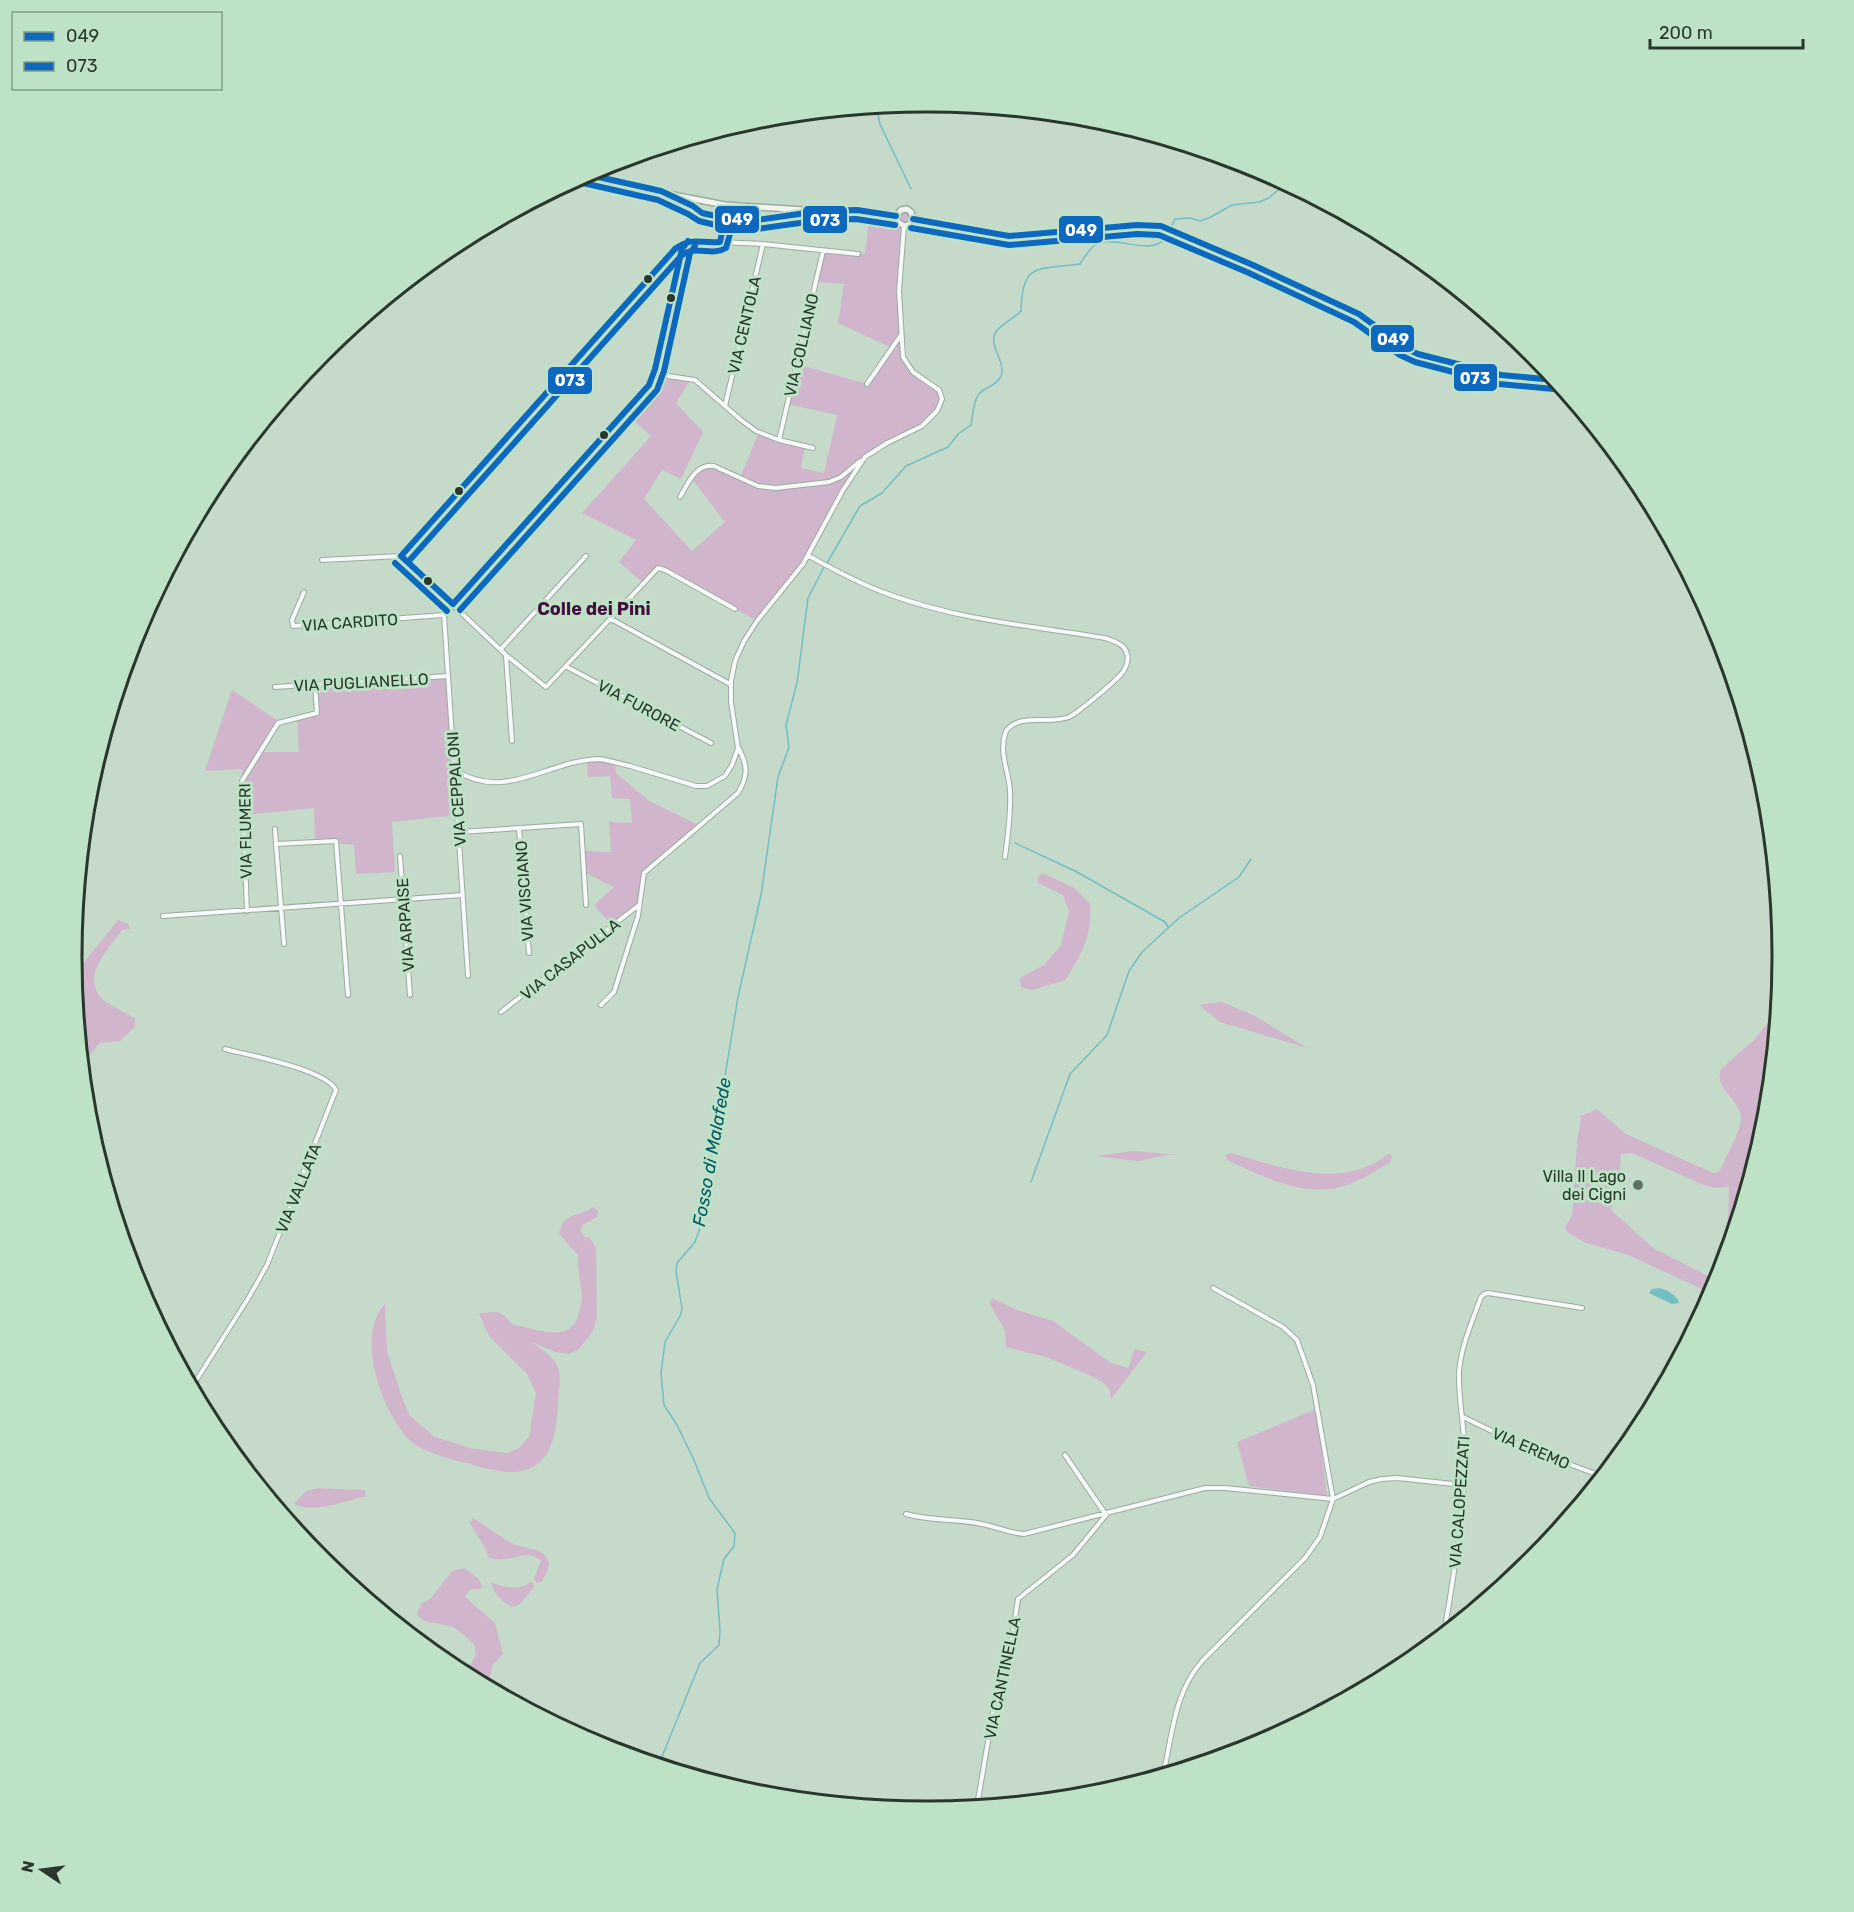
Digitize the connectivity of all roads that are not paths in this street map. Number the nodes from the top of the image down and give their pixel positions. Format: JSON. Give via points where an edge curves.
{"nodes":[{"id":1,"x":600,"y":178,"type":"edge"},
{"id":2,"x":668,"y":194,"type":"junction"},
{"id":3,"x":703,"y":201,"type":"junction"},
{"id":4,"x":700,"y":211,"type":"junction"},
{"id":5,"x":820,"y":211,"type":"junction"},
{"id":6,"x":896,"y":216,"type":"junction"},
{"id":7,"x":725,"y":218,"type":"junction"},
{"id":8,"x":913,"y":219,"type":"junction"},
{"id":9,"x":904,"y":226,"type":"junction"},
{"id":10,"x":688,"y":241,"type":"junction"},
{"id":11,"x":720,"y":242,"type":"junction"},
{"id":12,"x":763,"y":244,"type":"junction"},
{"id":13,"x":674,"y":250,"type":"junction"},
{"id":14,"x":823,"y":250,"type":"junction"},
{"id":15,"x":858,"y":254,"type":"dead end"},
{"id":16,"x":681,"y":258,"type":"junction"},
{"id":17,"x":901,"y":334,"type":"junction"},
{"id":18,"x":654,"y":374,"type":"junction"},
{"id":19,"x":1543,"y":379,"type":"edge"},
{"id":20,"x":867,"y":384,"type":"dead end"},
{"id":21,"x":725,"y":406,"type":"junction"},
{"id":22,"x":779,"y":440,"type":"junction"},
{"id":23,"x":813,"y":447,"type":"dead end"},
{"id":24,"x":865,"y":457,"type":"junction"},
{"id":25,"x":681,"y":497,"type":"dead end"},
{"id":26,"x":401,"y":556,"type":"junction"},
{"id":27,"x":586,"y":556,"type":"dead end"},
{"id":28,"x":809,"y":556,"type":"junction"},
{"id":29,"x":322,"y":560,"type":"dead end"},
{"id":30,"x":304,"y":592,"type":"dead end"},
{"id":31,"x":453,"y":604,"type":"junction"},
{"id":32,"x":735,"y":609,"type":"dead end"},
{"id":33,"x":444,"y":615,"type":"junction"},
{"id":34,"x":611,"y":619,"type":"junction"},
{"id":35,"x":501,"y":649,"type":"junction"},
{"id":36,"x":506,"y":655,"type":"junction"},
{"id":37,"x":567,"y":667,"type":"junction"},
{"id":38,"x":448,"y":676,"type":"junction"},
{"id":39,"x":315,"y":684,"type":"junction"},
{"id":40,"x":730,"y":684,"type":"junction"},
{"id":41,"x":275,"y":687,"type":"dead end"},
{"id":42,"x":512,"y":741,"type":"dead end"},
{"id":43,"x":711,"y":743,"type":"dead end"},
{"id":44,"x":738,"y":748,"type":"junction"},
{"id":45,"x":455,"y":770,"type":"junction"},
{"id":46,"x":519,"y":828,"type":"junction"},
{"id":47,"x":275,"y":829,"type":"dead end"},
{"id":48,"x":460,"y":832,"type":"junction"},
{"id":49,"x":276,"y":844,"type":"junction"},
{"id":50,"x":400,"y":856,"type":"dead end"},
{"id":51,"x":1005,"y":857,"type":"dead end"},
{"id":52,"x":463,"y":894,"type":"junction"},
{"id":53,"x":403,"y":898,"type":"junction"},
{"id":54,"x":342,"y":903,"type":"junction"},
{"id":55,"x":586,"y":905,"type":"dead end"},
{"id":56,"x":640,"y":905,"type":"junction"},
{"id":57,"x":280,"y":908,"type":"junction"},
{"id":58,"x":247,"y":911,"type":"junction"},
{"id":59,"x":163,"y":916,"type":"dead end"},
{"id":60,"x":284,"y":944,"type":"dead end"},
{"id":61,"x":529,"y":953,"type":"dead end"},
{"id":62,"x":468,"y":976,"type":"dead end"},
{"id":63,"x":348,"y":995,"type":"dead end"},
{"id":64,"x":410,"y":995,"type":"dead end"},
{"id":65,"x":600,"y":1005,"type":"dead end"},
{"id":66,"x":501,"y":1012,"type":"dead end"},
{"id":67,"x":225,"y":1049,"type":"dead end"},
{"id":68,"x":1213,"y":1288,"type":"dead end"},
{"id":69,"x":1582,"y":1308,"type":"dead end"},
{"id":70,"x":197,"y":1379,"type":"edge"},
{"id":71,"x":1463,"y":1416,"type":"junction"},
{"id":72,"x":1065,"y":1455,"type":"dead end"},
{"id":73,"x":1594,"y":1473,"type":"edge"},
{"id":74,"x":1463,"y":1485,"type":"junction"},
{"id":75,"x":1333,"y":1499,"type":"junction"},
{"id":76,"x":906,"y":1514,"type":"dead end"},
{"id":77,"x":1106,"y":1515,"type":"junction"},
{"id":78,"x":1446,"y":1622,"type":"edge"},
{"id":79,"x":1165,"y":1766,"type":"dead end"},
{"id":80,"x":978,"y":1799,"type":"edge"}],
"edges":[{"from":1,"to":2,"type":"main road"},
{"from":2,"to":3,"type":"main road"},
{"from":2,"to":4,"type":"street"},
{"from":3,"to":4,"type":"street"},
{"from":3,"to":5,"type":"main road"},
{"from":4,"to":7,"type":"street"},
{"from":5,"to":6,"type":"main road","via":[[857,210]]},
{"from":5,"to":7,"type":"street","via":[[750,221]]},
{"from":6,"to":8,"type":"main road","via":[[907,209]]},
{"from":6,"to":9,"type":"main road"},
{"from":7,"to":11,"type":"street"},
{"from":8,"to":9,"type":"main road"},
{"from":8,"to":19,"type":"main road","via":[[1003,235],[1141,224],[1171,230],[1359,314],[1418,354],[1501,375]]},
{"from":9,"to":17,"type":"street","via":[[899,282]]},
{"from":10,"to":11,"type":"street"},
{"from":10,"to":13,"type":"street"},
{"from":10,"to":16,"type":"street"},
{"from":11,"to":12,"type":"street"},
{"from":12,"to":14,"type":"street"},
{"from":12,"to":21,"type":"street","name":"VIA CENTOLA"},
{"from":13,"to":16,"type":"street"},
{"from":13,"to":26,"type":"street"},
{"from":14,"to":15,"type":"street"},
{"from":14,"to":22,"type":"street","name":"VIA COLLIANO"},
{"from":16,"to":18,"type":"street"},
{"from":17,"to":20,"type":"street"},
{"from":17,"to":24,"type":"street","via":[[906,363],[939,390],[940,406],[922,426]]},
{"from":18,"to":21,"type":"street","via":[[697,381]]},
{"from":18,"to":31,"type":"street","via":[[631,407]]},
{"from":21,"to":22,"type":"street","via":[[750,427]]},
{"from":22,"to":23,"type":"street"},
{"from":24,"to":25,"type":"street","via":[[834,481],[776,488],[758,486],[708,465],[696,472]]},
{"from":24,"to":28,"type":"street"},
{"from":26,"to":29,"type":"street"},
{"from":26,"to":31,"type":"street"},
{"from":27,"to":35,"type":"street"},
{"from":28,"to":40,"type":"street","via":[[744,641]]},
{"from":28,"to":51,"type":"street","via":[[887,594],[986,621],[1105,638],[1126,651],[1127,662],[1121,674],[1070,716],[1016,722],[1007,729],[1004,762],[1010,787],[1010,819]]},
{"from":30,"to":33,"type":"street","name":"VIA CARDITO","via":[[293,626]]},
{"from":31,"to":33,"type":"street"},
{"from":31,"to":35,"type":"street"},
{"from":32,"to":34,"type":"street","via":[[659,568]]},
{"from":33,"to":38,"type":"street","name":"VIA CEPPALONI"},
{"from":34,"to":37,"type":"street"},
{"from":34,"to":40,"type":"street"},
{"from":35,"to":36,"type":"street"},
{"from":36,"to":37,"type":"street","via":[[545,686]]},
{"from":36,"to":42,"type":"street"},
{"from":37,"to":43,"type":"street","name":"VIA FURORE"},
{"from":38,"to":39,"type":"street","name":"VIA PUGLIANELLO"},
{"from":38,"to":45,"type":"street","name":"VIA CEPPALONI"},
{"from":39,"to":41,"type":"street","name":"VIA PUGLIANELLO"},
{"from":39,"to":58,"type":"street","name":"VIA FLUMERI","via":[[317,713],[278,723],[242,781]]},
{"from":40,"to":44,"type":"street","name":"VIA CASAPULLA"},
{"from":44,"to":45,"type":"street","via":[[726,774],[703,787],[601,759],[503,783],[474,780]]},
{"from":44,"to":56,"type":"street","name":"VIA CASAPULLA","via":[[747,771],[738,793],[646,870]]},
{"from":45,"to":48,"type":"street","name":"VIA CEPPALONI"},
{"from":46,"to":48,"type":"street"},
{"from":46,"to":55,"type":"street","via":[[581,824]]},
{"from":46,"to":61,"type":"street","name":"VIA VISCIANO"},
{"from":47,"to":49,"type":"street"},
{"from":48,"to":52,"type":"street","name":"VIA CEPPALONI"},
{"from":49,"to":54,"type":"street","via":[[336,841]]},
{"from":49,"to":57,"type":"street"},
{"from":50,"to":53,"type":"street","name":"VIA ARPAISE"},
{"from":52,"to":53,"type":"street"},
{"from":52,"to":62,"type":"street","name":"VIA CEPPALONI"},
{"from":53,"to":54,"type":"street"},
{"from":53,"to":64,"type":"street","name":"VIA ARPAISE"},
{"from":54,"to":57,"type":"street"},
{"from":54,"to":63,"type":"street"},
{"from":56,"to":65,"type":"street","name":"VIA CASAPULLA","via":[[614,992]]},
{"from":56,"to":66,"type":"street","name":"VIA CASAPULLA"},
{"from":57,"to":58,"type":"street"},
{"from":57,"to":60,"type":"street"},
{"from":58,"to":59,"type":"street"},
{"from":67,"to":70,"type":"street","name":"VIA VALLATA","via":[[300,1068],[336,1090],[267,1265]]},
{"from":68,"to":75,"type":"street","via":[[1283,1327],[1297,1340],[1313,1385]]},
{"from":69,"to":71,"type":"street","name":"VIA CALOPEZZATI","via":[[1483,1294],[1461,1357]]},
{"from":71,"to":73,"type":"street","name":"VIA EREMO","via":[[1529,1449]]},
{"from":71,"to":74,"type":"street","name":"VIA CALOPEZZATI"},
{"from":72,"to":77,"type":"street"},
{"from":74,"to":75,"type":"street","via":[[1382,1479]]},
{"from":74,"to":78,"type":"street","name":"VIA CALOPEZZATI"},
{"from":75,"to":77,"type":"street","via":[[1204,1488]]},
{"from":75,"to":79,"type":"street","via":[[1311,1550],[1188,1679]]},
{"from":76,"to":77,"type":"street","via":[[984,1524],[1022,1534]]},
{"from":77,"to":80,"type":"street","name":"VIA CANTINELLA","via":[[1073,1555],[1018,1599],[1008,1665],[996,1694]]}]}
